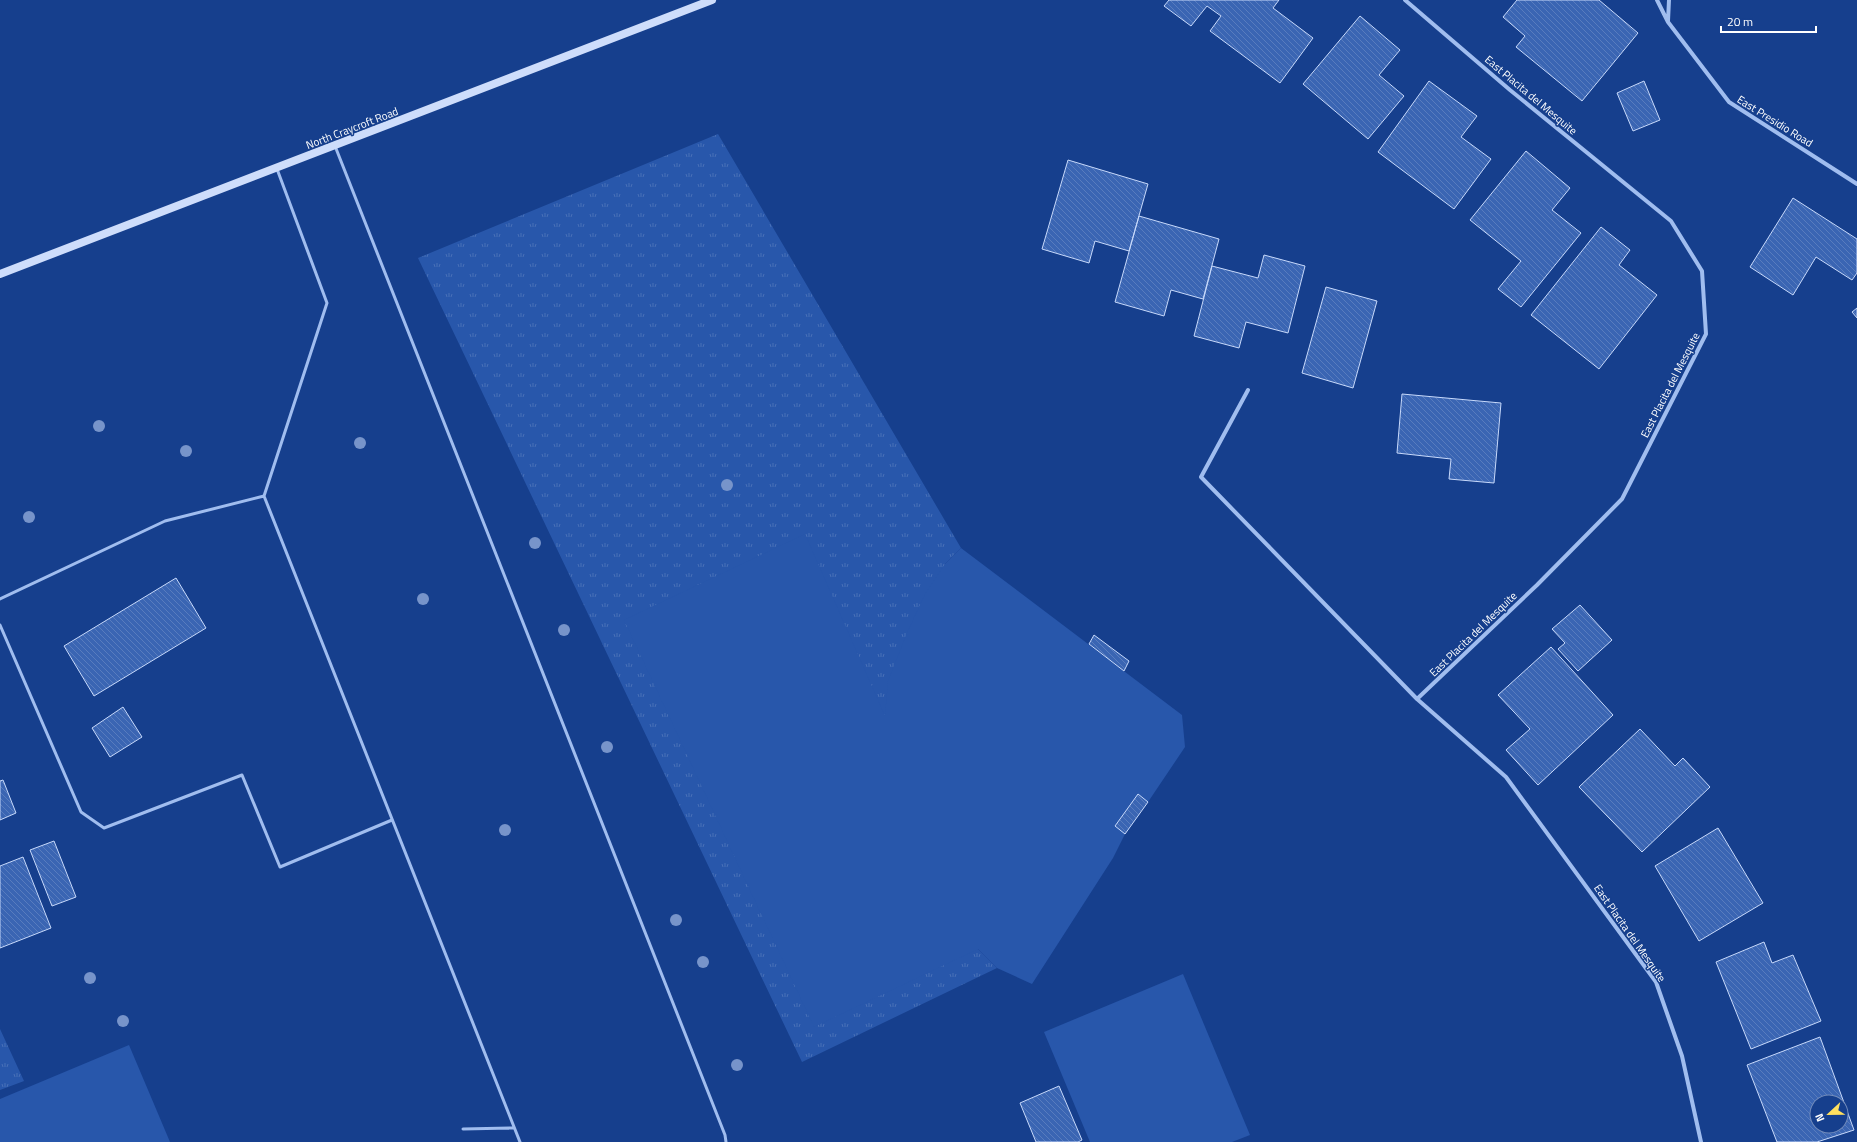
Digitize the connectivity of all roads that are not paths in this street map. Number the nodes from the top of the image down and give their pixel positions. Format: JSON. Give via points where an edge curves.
{"nodes":[{"id":1,"x":712,"y":0,"type":"edge"},
{"id":2,"x":1405,"y":0,"type":"edge"},
{"id":3,"x":1657,"y":0,"type":"edge"},
{"id":4,"x":1669,"y":0,"type":"edge"},
{"id":5,"x":1668,"y":22,"type":"junction"},
{"id":6,"x":335,"y":146,"type":"junction"},
{"id":7,"x":277,"y":169,"type":"junction"},
{"id":8,"x":1857,"y":184,"type":"edge"},
{"id":9,"x":0,"y":274,"type":"edge"},
{"id":10,"x":1248,"y":390,"type":"dead end"},
{"id":11,"x":264,"y":496,"type":"junction"},
{"id":12,"x":0,"y":599,"type":"edge"},
{"id":13,"x":0,"y":625,"type":"edge"},
{"id":14,"x":1417,"y":699,"type":"junction"},
{"id":15,"x":392,"y":820,"type":"junction"},
{"id":16,"x":514,"y":1128,"type":"junction"},
{"id":17,"x":463,"y":1129,"type":"dead end"},
{"id":18,"x":520,"y":1142,"type":"edge"},
{"id":19,"x":726,"y":1142,"type":"edge"},
{"id":20,"x":1701,"y":1142,"type":"edge"}],
"edges":[{"from":1,"to":6,"type":"main road","name":"North Craycroft Road"},
{"from":2,"to":14,"type":"street","name":"East Placita del Mesquite","via":[[1510,90],[1671,221],[1702,271],[1706,334],[1622,499]]},
{"from":3,"to":5,"type":"street","name":"East Presidio Road"},
{"from":4,"to":5,"type":"street"},
{"from":5,"to":8,"type":"street","name":"East Presidio Road","via":[[1728,102]]},
{"from":6,"to":7,"type":"main road","name":"North Craycroft Road"},
{"from":6,"to":19,"type":"lane"},
{"from":7,"to":9,"type":"main road","name":"North Craycroft Road"},
{"from":7,"to":11,"type":"lane","via":[[327,303]]},
{"from":10,"to":14,"type":"street","name":"East Placita del Mesquite","via":[[1201,477]]},
{"from":11,"to":12,"type":"lane","via":[[164,521]]},
{"from":11,"to":15,"type":"lane"},
{"from":13,"to":15,"type":"lane","via":[[81,812],[104,828],[242,775],[280,867]]},
{"from":14,"to":20,"type":"street","name":"East Placita del Mesquite","via":[[1506,777],[1656,982],[1682,1056]]},
{"from":15,"to":16,"type":"lane"},
{"from":16,"to":17,"type":"lane"},
{"from":16,"to":18,"type":"lane"}]}
